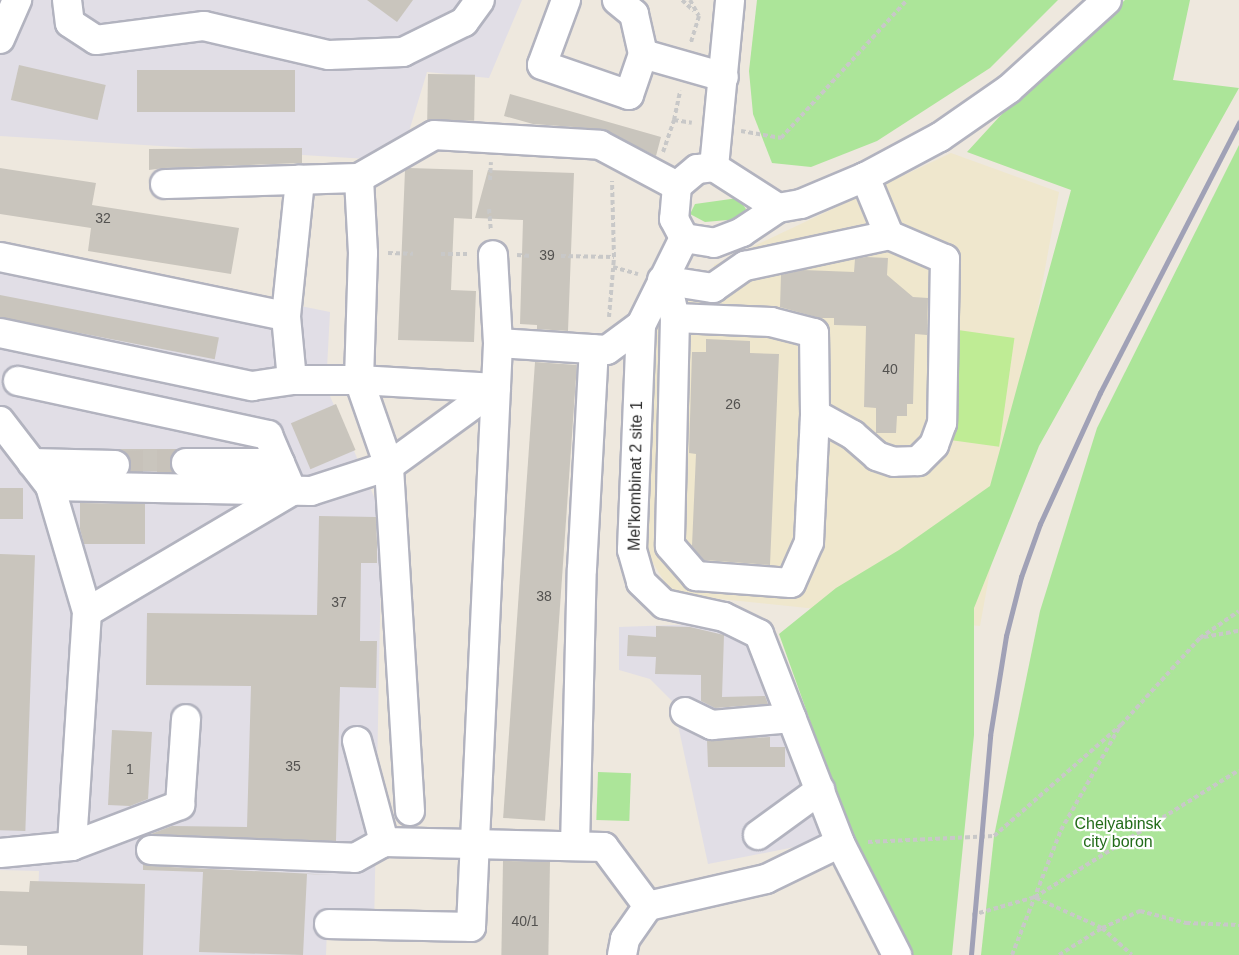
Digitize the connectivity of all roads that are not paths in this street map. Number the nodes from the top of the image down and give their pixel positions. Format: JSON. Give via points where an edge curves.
{"nodes":[{"id":1,"x":17,"y":0,"type":"edge"},
{"id":2,"x":67,"y":0,"type":"edge"},
{"id":3,"x":480,"y":0,"type":"edge"},
{"id":4,"x":566,"y":0,"type":"edge"},
{"id":5,"x":617,"y":0,"type":"edge"},
{"id":6,"x":730,"y":0,"type":"edge"},
{"id":7,"x":1107,"y":0,"type":"edge"},
{"id":8,"x":0,"y":39,"type":"edge"},
{"id":9,"x":643,"y":54,"type":"junction"},
{"id":10,"x":724,"y":77,"type":"junction"},
{"id":11,"x":714,"y":167,"type":"junction"},
{"id":12,"x":865,"y":177,"type":"junction"},
{"id":13,"x":359,"y":178,"type":"junction"},
{"id":14,"x":300,"y":180,"type":"junction"},
{"id":15,"x":165,"y":184,"type":"dead end"},
{"id":16,"x":677,"y":186,"type":"junction"},
{"id":17,"x":778,"y":208,"type":"junction"},
{"id":18,"x":889,"y":235,"type":"junction"},
{"id":19,"x":684,"y":238,"type":"junction"},
{"id":20,"x":493,"y":255,"type":"dead end"},
{"id":21,"x":0,"y":257,"type":"edge"},
{"id":22,"x":662,"y":280,"type":"junction"},
{"id":23,"x":286,"y":316,"type":"junction"},
{"id":24,"x":675,"y":318,"type":"junction"},
{"id":25,"x":641,"y":325,"type":"junction"},
{"id":26,"x":0,"y":333,"type":"edge"},
{"id":27,"x":498,"y":343,"type":"junction"},
{"id":28,"x":594,"y":349,"type":"junction"},
{"id":29,"x":292,"y":380,"type":"junction"},
{"id":30,"x":359,"y":380,"type":"junction"},
{"id":31,"x":18,"y":381,"type":"dead end"},
{"id":32,"x":496,"y":387,"type":"junction"},
{"id":33,"x":815,"y":414,"type":"junction"},
{"id":34,"x":0,"y":421,"type":"edge"},
{"id":35,"x":32,"y":463,"type":"junction"},
{"id":36,"x":186,"y":463,"type":"tunnel mouth"},
{"id":37,"x":280,"y":463,"type":"junction"},
{"id":38,"x":115,"y":465,"type":"tunnel mouth"},
{"id":39,"x":389,"y":466,"type":"junction"},
{"id":40,"x":50,"y":486,"type":"junction"},
{"id":41,"x":292,"y":490,"type":"junction"},
{"id":42,"x":87,"y":612,"type":"junction"},
{"id":43,"x":685,"y":712,"type":"dead end"},
{"id":44,"x":186,"y":718,"type":"dead end"},
{"id":45,"x":792,"y":718,"type":"junction"},
{"id":46,"x":357,"y":741,"type":"dead end"},
{"id":47,"x":820,"y":790,"type":"junction"},
{"id":48,"x":410,"y":811,"type":"dead end"},
{"id":49,"x":758,"y":835,"type":"dead end"},
{"id":50,"x":384,"y":842,"type":"junction"},
{"id":51,"x":476,"y":843,"type":"junction"},
{"id":52,"x":840,"y":843,"type":"junction"},
{"id":53,"x":72,"y":846,"type":"junction"},
{"id":54,"x":575,"y":846,"type":"junction"},
{"id":55,"x":152,"y":849,"type":"dead end"},
{"id":56,"x":0,"y":853,"type":"edge"},
{"id":57,"x":648,"y":906,"type":"junction"},
{"id":58,"x":329,"y":924,"type":"dead end"},
{"id":59,"x":622,"y":955,"type":"edge"},
{"id":60,"x":897,"y":955,"type":"edge"}],
"edges":[{"from":1,"to":8,"type":"street"},
{"from":2,"to":3,"type":"street","via":[[70,23],[96,40],[204,26],[328,55],[402,52],[464,22]]},
{"from":4,"to":9,"type":"street","via":[[542,65],[629,95]]},
{"from":5,"to":9,"type":"street","via":[[634,14]]},
{"from":6,"to":10,"type":"street"},
{"from":7,"to":12,"type":"street","via":[[1009,89],[940,137]]},
{"from":9,"to":10,"type":"street"},
{"from":10,"to":11,"type":"street"},
{"from":11,"to":16,"type":"street","via":[[697,169]]},
{"from":11,"to":17,"type":"street"},
{"from":12,"to":17,"type":"street","via":[[801,204]]},
{"from":12,"to":18,"type":"street"},
{"from":13,"to":14,"type":"street"},
{"from":13,"to":16,"type":"street","via":[[434,135],[600,145]]},
{"from":13,"to":30,"type":"street","via":[[363,253]]},
{"from":14,"to":15,"type":"street"},
{"from":14,"to":23,"type":"street"},
{"from":16,"to":19,"type":"street","via":[[674,219]]},
{"from":17,"to":19,"type":"street","via":[[742,232],[714,243]]},
{"from":18,"to":22,"type":"street","via":[[745,266],[713,288]]},
{"from":18,"to":33,"type":"street","via":[[945,259],[942,423],[934,445],[918,461],[894,462],[877,456],[853,435]]},
{"from":19,"to":22,"type":"street","name":"Mel'kombinat 2 site 1"},
{"from":20,"to":27,"type":"street"},
{"from":21,"to":23,"type":"street"},
{"from":22,"to":24,"type":"street"},
{"from":22,"to":25,"type":"street","name":"Mel'kombinat 2 site 1"},
{"from":23,"to":29,"type":"street"},
{"from":24,"to":33,"type":"street","via":[[771,322],[814,333]]},
{"from":24,"to":33,"type":"street","via":[[670,546],[696,576],[791,583],[809,542]]},
{"from":25,"to":28,"type":"street","via":[[607,350]]},
{"from":25,"to":45,"type":"street","name":"Mel'kombinat 2 site 1","via":[[632,550],[641,582],[664,604],[724,617],[759,633]]},
{"from":26,"to":29,"type":"street","via":[[252,386]]},
{"from":27,"to":28,"type":"street"},
{"from":27,"to":32,"type":"street"},
{"from":28,"to":54,"type":"street","via":[[582,569]]},
{"from":29,"to":30,"type":"street"},
{"from":30,"to":32,"type":"street"},
{"from":30,"to":39,"type":"street"},
{"from":31,"to":37,"type":"street","via":[[268,435]]},
{"from":32,"to":39,"type":"street"},
{"from":32,"to":51,"type":"street"},
{"from":34,"to":35,"type":"street"},
{"from":35,"to":38,"type":"street"},
{"from":35,"to":40,"type":"street"},
{"from":36,"to":37,"type":"street"},
{"from":37,"to":41,"type":"street"},
{"from":39,"to":41,"type":"street","via":[[311,491]]},
{"from":39,"to":48,"type":"street"},
{"from":40,"to":41,"type":"street"},
{"from":40,"to":42,"type":"street"},
{"from":41,"to":42,"type":"street"},
{"from":42,"to":53,"type":"street"},
{"from":43,"to":45,"type":"street","via":[[712,725]]},
{"from":44,"to":53,"type":"street","via":[[180,805]]},
{"from":45,"to":47,"type":"street","name":"Mel'kombinat 2 site 1"},
{"from":46,"to":50,"type":"street"},
{"from":47,"to":49,"type":"street"},
{"from":47,"to":52,"type":"street","name":"Mel'kombinat 2 site 1"},
{"from":50,"to":51,"type":"street"},
{"from":50,"to":55,"type":"street","via":[[355,858]]},
{"from":51,"to":54,"type":"street"},
{"from":51,"to":58,"type":"street","via":[[471,927]]},
{"from":52,"to":57,"type":"street","via":[[766,879]]},
{"from":52,"to":60,"type":"street","name":"Mel'kombinat 2 site 1"},
{"from":53,"to":56,"type":"street"},
{"from":54,"to":57,"type":"street","via":[[604,847]]},
{"from":57,"to":59,"type":"street","via":[[625,939]]}]}
